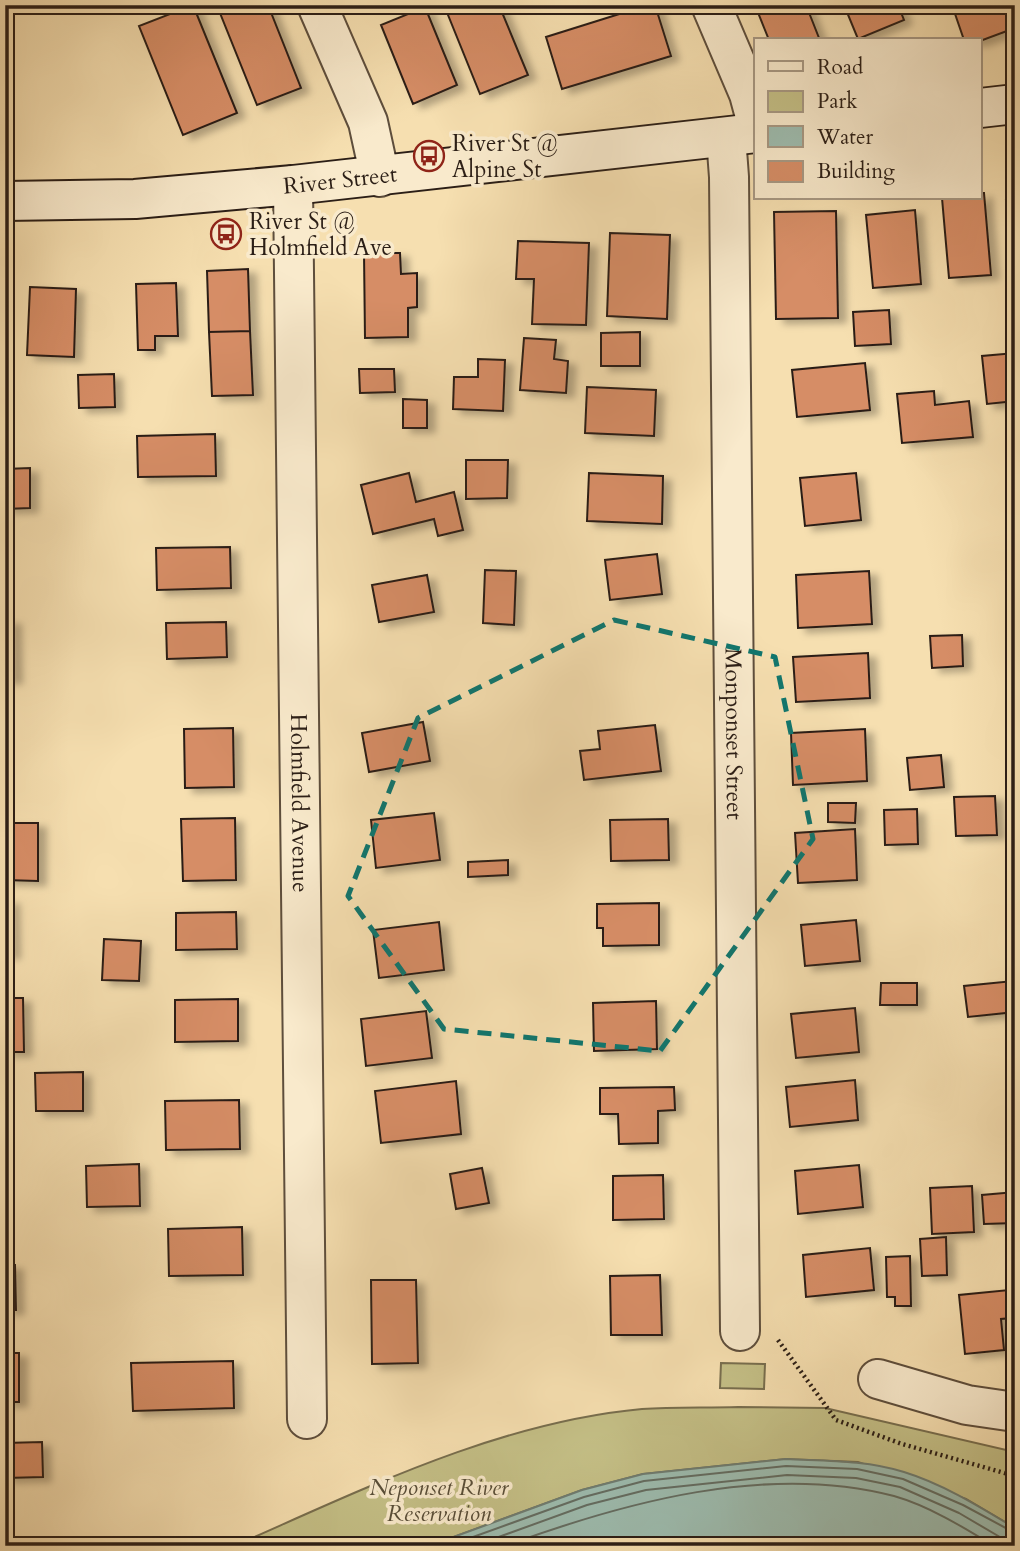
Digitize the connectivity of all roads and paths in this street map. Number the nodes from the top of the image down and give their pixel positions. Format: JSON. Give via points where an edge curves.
{"nodes":[{"id":1,"x":317,"y":5,"type":"edge"},
{"id":2,"x":711,"y":5,"type":"edge"},
{"id":3,"x":1015,"y":104,"type":"edge"},
{"id":4,"x":982,"y":108,"type":"edge"},
{"id":5,"x":746,"y":130,"type":"edge"},
{"id":6,"x":380,"y":177,"type":"junction"},
{"id":7,"x":293,"y":185,"type":"junction"},
{"id":8,"x":5,"y":201,"type":"edge"},
{"id":9,"x":740,"y":1331,"type":"dead end"},
{"id":10,"x":878,"y":1379,"type":"dead end"},
{"id":11,"x":1015,"y":1412,"type":"edge"},
{"id":12,"x":307,"y":1419,"type":"dead end"}],
"edges":[{"from":1,"to":6,"type":"street","via":[[368,122]]},
{"from":2,"to":5,"type":"street","name":"Monponset Street","via":[[749,94]]},
{"from":3,"to":4,"type":"street"},
{"from":5,"to":6,"type":"street","name":"River Street"},
{"from":5,"to":9,"type":"street","name":"Monponset Street","via":[[730,190]]},
{"from":6,"to":7,"type":"street","name":"River Street"},
{"from":7,"to":8,"type":"street","name":"River Street","via":[[135,199]]},
{"from":7,"to":12,"type":"street","name":"Holmfield Avenue"},
{"from":10,"to":11,"type":"street","via":[[967,1405]]}]}
